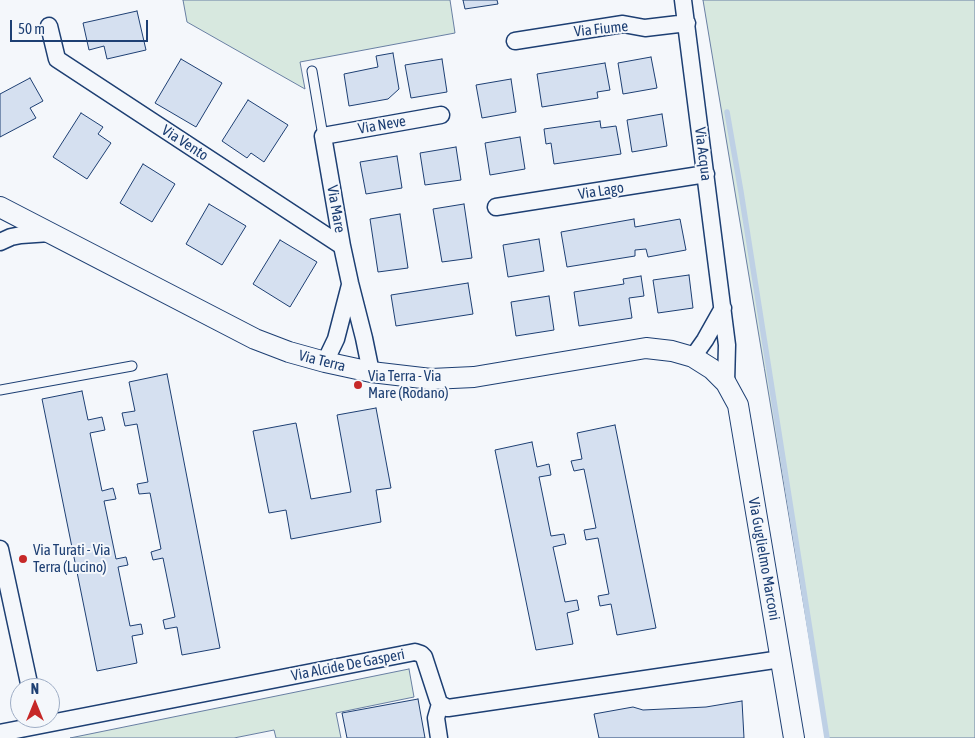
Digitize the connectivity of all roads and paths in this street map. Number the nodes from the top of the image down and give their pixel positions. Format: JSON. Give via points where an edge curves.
{"nodes":[{"id":1,"x":684,"y":0,"type":"edge"},
{"id":2,"x":687,"y":23,"type":"junction"},
{"id":3,"x":49,"y":26,"type":"dead end"},
{"id":4,"x":515,"y":41,"type":"dead end"},
{"id":5,"x":312,"y":71,"type":"dead end"},
{"id":6,"x":441,"y":114,"type":"dead end"},
{"id":7,"x":323,"y":136,"type":"junction"},
{"id":8,"x":706,"y":174,"type":"junction"},
{"id":9,"x":0,"y":207,"type":"edge"},
{"id":10,"x":496,"y":207,"type":"dead end"},
{"id":11,"x":50,"y":233,"type":"junction"},
{"id":12,"x":0,"y":242,"type":"edge"},
{"id":13,"x":342,"y":246,"type":"junction"},
{"id":14,"x":350,"y":283,"type":"junction"},
{"id":15,"x":723,"y":308,"type":"junction"},
{"id":16,"x":693,"y":357,"type":"junction"},
{"id":17,"x":325,"y":362,"type":"junction"},
{"id":18,"x":132,"y":366,"type":"dead end"},
{"id":19,"x":371,"y":372,"type":"junction"},
{"id":20,"x":726,"y":383,"type":"junction"},
{"id":21,"x":0,"y":390,"type":"edge"},
{"id":22,"x":0,"y":550,"type":"edge"},
{"id":23,"x":781,"y":659,"type":"junction"},
{"id":24,"x":28,"y":678,"type":"edge"},
{"id":25,"x":440,"y":704,"type":"junction"},
{"id":26,"x":60,"y":723,"type":"edge"},
{"id":27,"x":32,"y":728,"type":"edge"},
{"id":28,"x":0,"y":733,"type":"edge"},
{"id":29,"x":439,"y":738,"type":"edge"},
{"id":30,"x":794,"y":738,"type":"edge"}],
"edges":[{"from":1,"to":2,"type":"street","name":"Via Acqua"},
{"from":2,"to":4,"type":"street","name":"Via Fiume","via":[[646,28],[623,24]]},
{"from":2,"to":8,"type":"street","name":"Via Acqua"},
{"from":3,"to":13,"type":"street","name":"Via Vento","via":[[57,59]]},
{"from":5,"to":7,"type":"lane"},
{"from":6,"to":7,"type":"street","name":"Via Neve"},
{"from":7,"to":13,"type":"street","name":"Via Mare"},
{"from":8,"to":10,"type":"street","name":"Via Lago"},
{"from":8,"to":15,"type":"street","name":"Via Acqua"},
{"from":9,"to":11,"type":"street","name":"Via Terra"},
{"from":11,"to":12,"type":"street","via":[[11,237]]},
{"from":11,"to":17,"type":"street","name":"Via Terra","via":[[255,339]]},
{"from":13,"to":14,"type":"street","name":"Via Mare"},
{"from":14,"to":17,"type":"street","name":"Via Mare","via":[[336,339]]},
{"from":14,"to":19,"type":"street","name":"Via Mare"},
{"from":15,"to":16,"type":"street"},
{"from":15,"to":20,"type":"street","name":"Via Acqua","via":[[727,345]]},
{"from":16,"to":19,"type":"street","name":"Via Terra","via":[[646,348],[474,377],[431,379]]},
{"from":16,"to":20,"type":"street","name":"Via Terra"},
{"from":17,"to":19,"type":"street","name":"Via Terra"},
{"from":18,"to":21,"type":"lane"},
{"from":20,"to":23,"type":"street","name":"Via Guglielmo Marconi","via":[[738,405]]},
{"from":22,"to":24,"type":"street"},
{"from":23,"to":25,"type":"street","via":[[452,708]]},
{"from":23,"to":30,"type":"street","name":"Via Guglielmo Marconi"},
{"from":25,"to":26,"type":"street","name":"Via Alcide De Gasperi","via":[[424,657],[415,652]]},
{"from":25,"to":29,"type":"street","via":[[436,718]]},
{"from":27,"to":28,"type":"street","name":"Via Alcide De Gasperi"}]}
